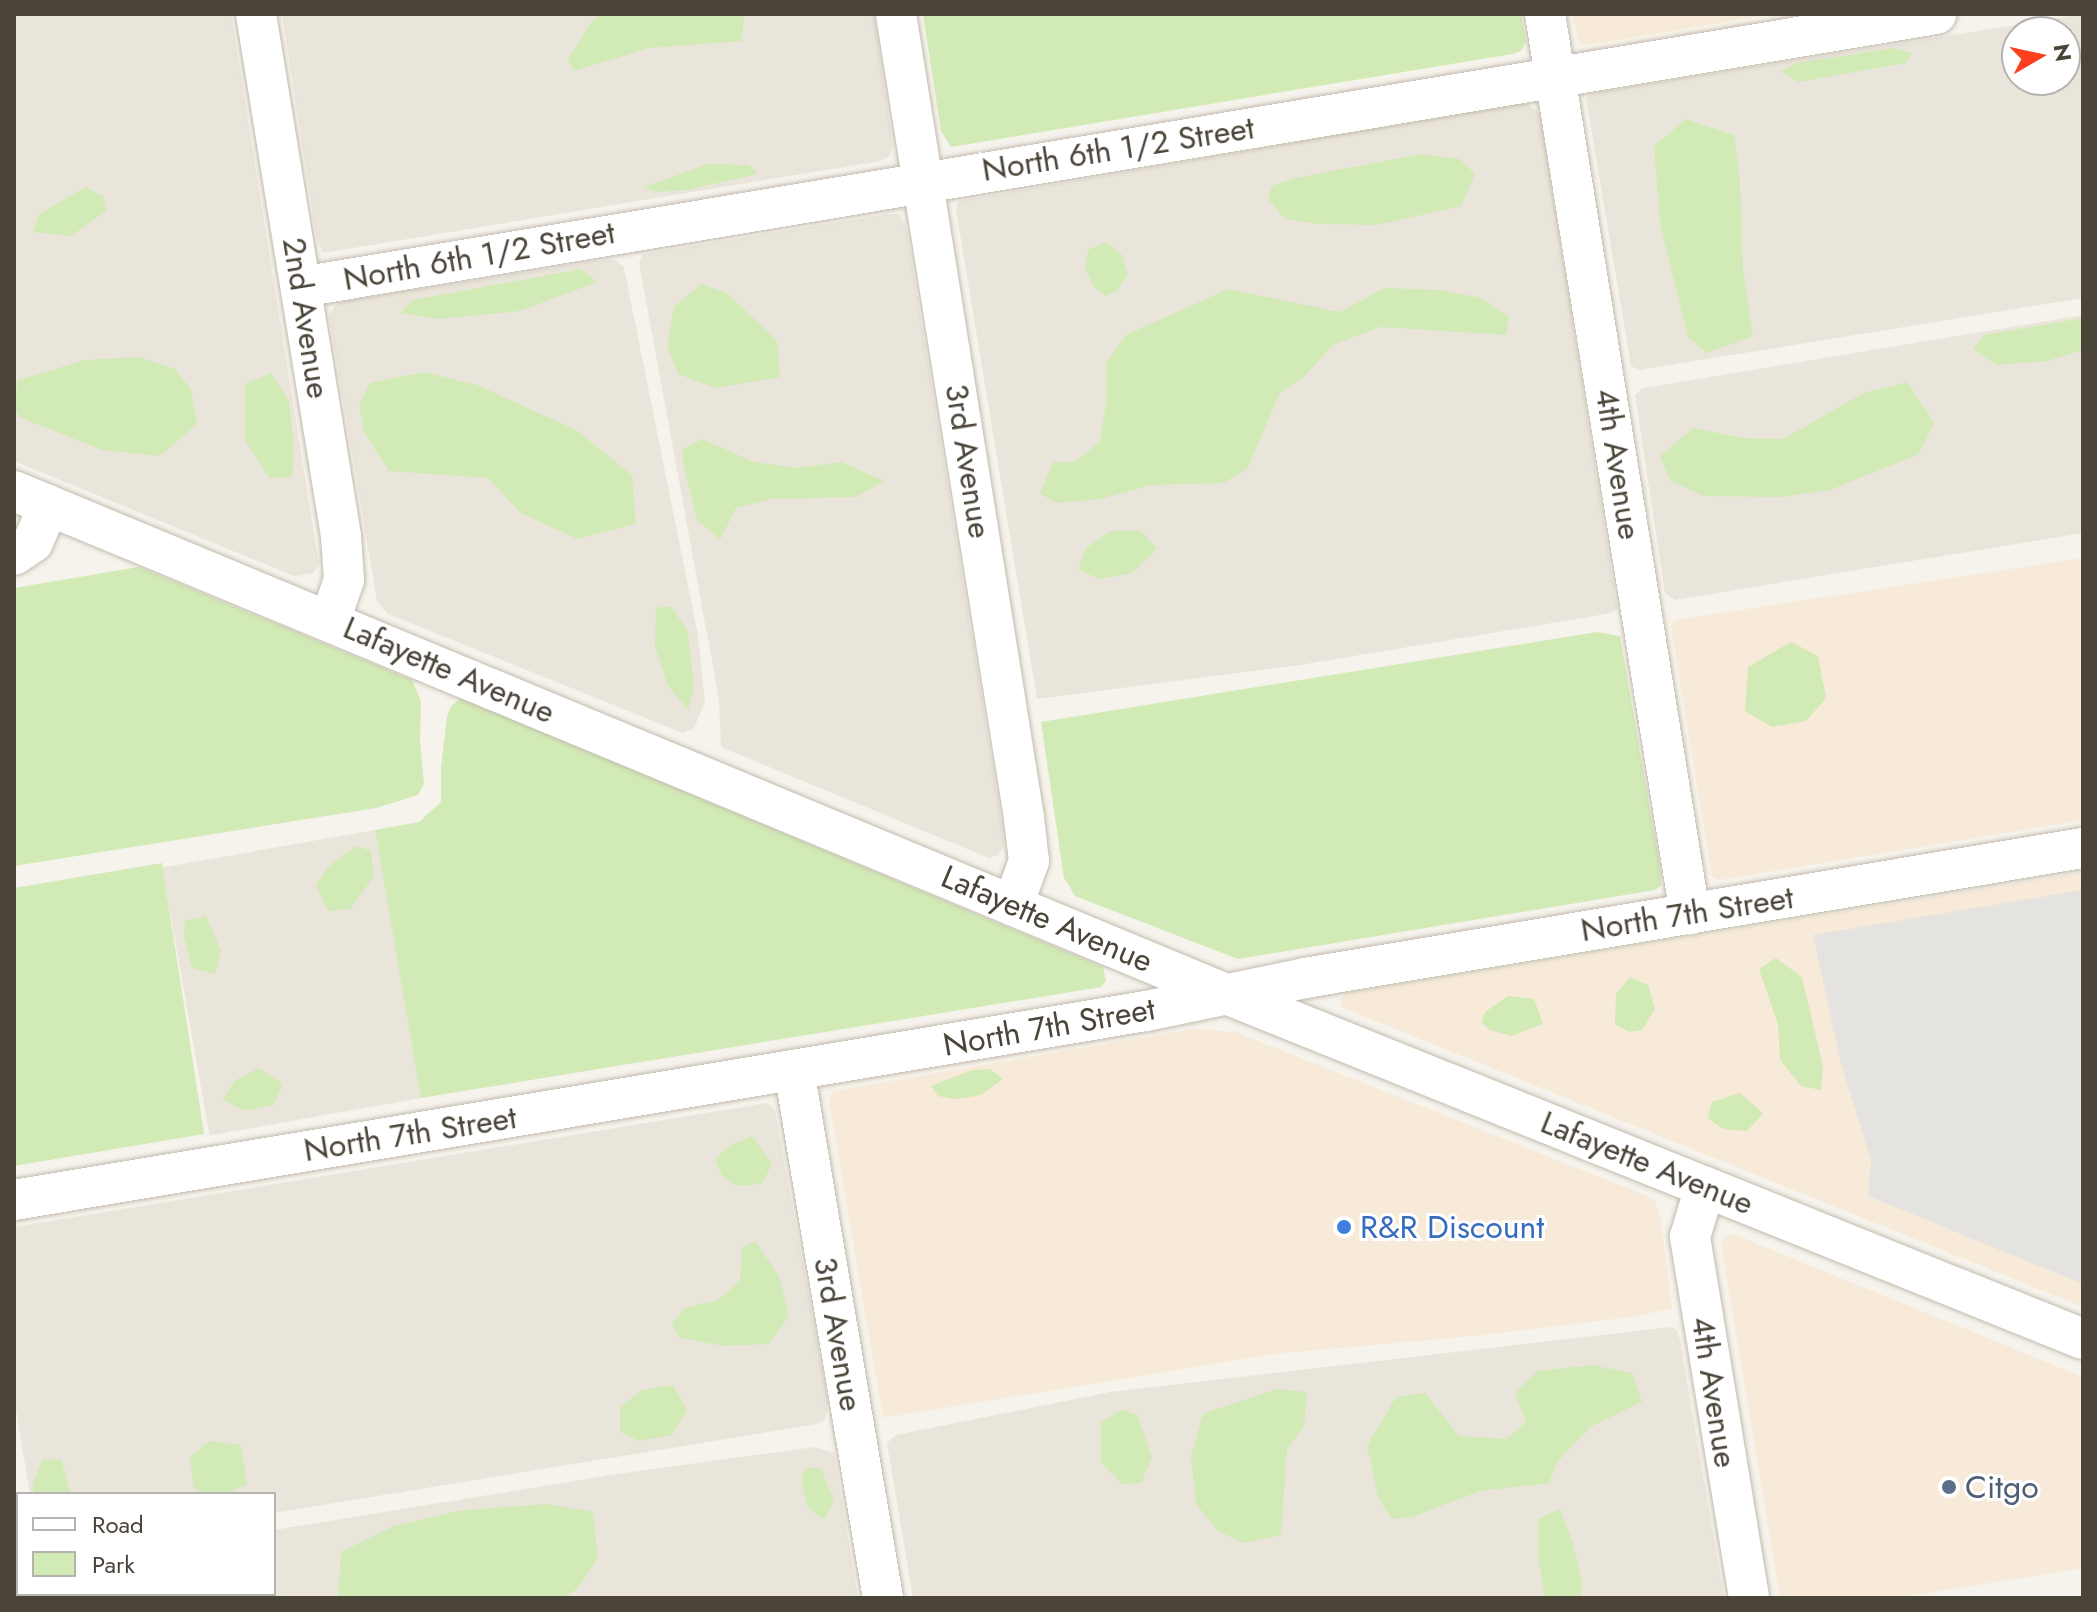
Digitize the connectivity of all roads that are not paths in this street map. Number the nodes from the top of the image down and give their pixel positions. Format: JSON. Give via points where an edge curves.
{"nodes":[{"id":1,"x":256,"y":14,"type":"edge"},
{"id":2,"x":896,"y":14,"type":"edge"},
{"id":3,"x":1545,"y":14,"type":"edge"},
{"id":4,"x":1936,"y":14,"type":"edge"},
{"id":5,"x":1555,"y":77,"type":"junction"},
{"id":6,"x":923,"y":181,"type":"junction"},
{"id":7,"x":301,"y":287,"type":"junction"},
{"id":8,"x":32,"y":498,"type":"edge"},
{"id":9,"x":14,"y":555,"type":"edge"},
{"id":10,"x":330,"y":620,"type":"junction"},
{"id":11,"x":2083,"y":848,"type":"edge"},
{"id":12,"x":1013,"y":905,"type":"junction"},
{"id":13,"x":1690,"y":914,"type":"junction"},
{"id":14,"x":1226,"y":994,"type":"junction"},
{"id":15,"x":794,"y":1070,"type":"junction"},
{"id":16,"x":1705,"y":1187,"type":"junction"},
{"id":17,"x":14,"y":1200,"type":"edge"},
{"id":18,"x":2083,"y":1339,"type":"edge"},
{"id":19,"x":14,"y":1585,"type":"edge"},
{"id":20,"x":16,"y":1598,"type":"edge"},
{"id":21,"x":883,"y":1598,"type":"edge"},
{"id":22,"x":1749,"y":1598,"type":"edge"}],
"edges":[{"from":1,"to":7,"type":"street","name":"2nd Avenue"},
{"from":2,"to":6,"type":"street","name":"3rd Avenue"},
{"from":3,"to":5,"type":"street","name":"4th Avenue"},
{"from":4,"to":5,"type":"street","name":"North 6th 1/2 Street"},
{"from":5,"to":6,"type":"street","name":"North 6th 1/2 Street"},
{"from":5,"to":13,"type":"street","name":"4th Avenue"},
{"from":6,"to":7,"type":"street","name":"North 6th 1/2 Street"},
{"from":6,"to":12,"type":"street","name":"3rd Avenue","via":[[1028,847],[1026,877]]},
{"from":7,"to":10,"type":"street","name":"2nd Avenue","via":[[341,536],[344,580]]},
{"from":8,"to":9,"type":"street","via":[[33,542]]},
{"from":8,"to":10,"type":"street","name":"Lafayette Avenue"},
{"from":10,"to":12,"type":"street","name":"Lafayette Avenue"},
{"from":11,"to":13,"type":"street","name":"North 7th Street"},
{"from":12,"to":14,"type":"street","name":"Lafayette Avenue"},
{"from":13,"to":14,"type":"street","name":"North 7th Street"},
{"from":14,"to":15,"type":"street","name":"North 7th Street"},
{"from":14,"to":16,"type":"street","name":"Lafayette Avenue"},
{"from":15,"to":17,"type":"street","name":"North 7th Street"},
{"from":15,"to":21,"type":"street","name":"3rd Avenue"},
{"from":16,"to":18,"type":"street","name":"Lafayette Avenue"},
{"from":16,"to":22,"type":"street","name":"4th Avenue","via":[[1690,1237]]},
{"from":19,"to":20,"type":"street"}]}
